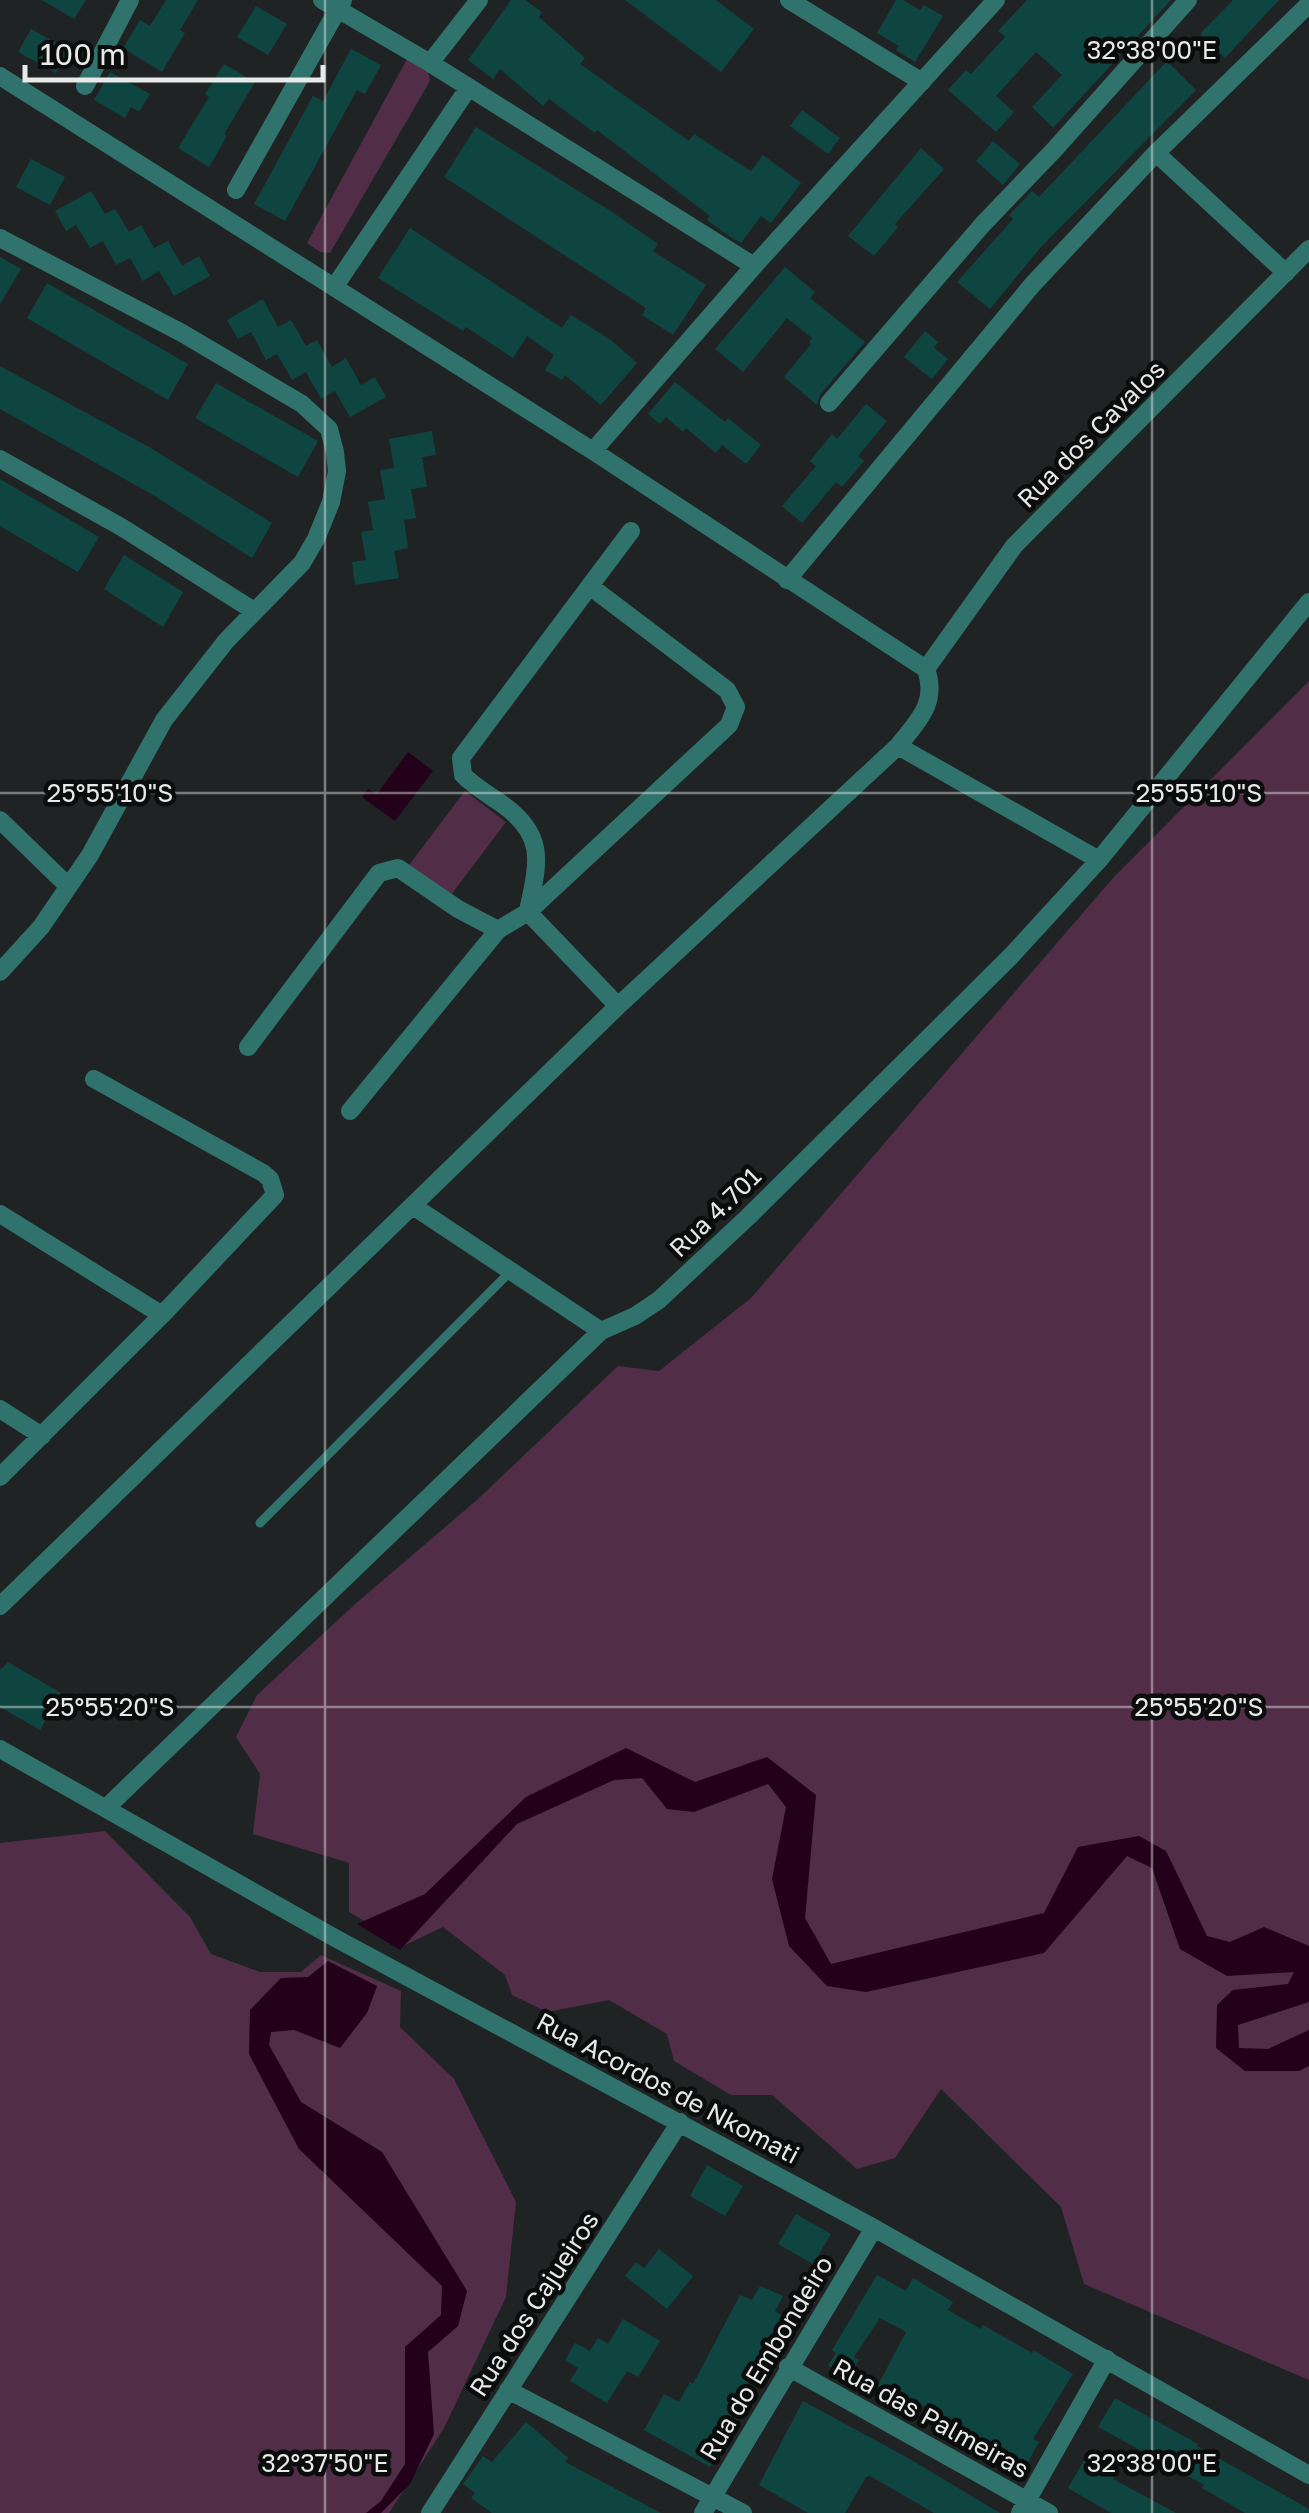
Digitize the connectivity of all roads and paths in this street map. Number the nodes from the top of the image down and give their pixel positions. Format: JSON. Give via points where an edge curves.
{"nodes":[{"id":1,"x":130,"y":0,"type":"edge"},
{"id":2,"x":479,"y":0,"type":"edge"},
{"id":3,"x":789,"y":0,"type":"edge"},
{"id":4,"x":996,"y":0,"type":"edge"},
{"id":5,"x":1188,"y":0,"type":"edge"},
{"id":6,"x":334,"y":3,"type":"edge"},
{"id":7,"x":1309,"y":4,"type":"edge"},
{"id":8,"x":430,"y":62,"type":"junction"},
{"id":9,"x":0,"y":76,"type":"edge"},
{"id":10,"x":922,"y":82,"type":"junction"},
{"id":11,"x":86,"y":86,"type":"dead end"},
{"id":12,"x":469,"y":87,"type":"junction"},
{"id":13,"x":1156,"y":153,"type":"junction"},
{"id":14,"x":236,"y":190,"type":"dead end"},
{"id":15,"x":0,"y":238,"type":"edge"},
{"id":16,"x":1309,"y":250,"type":"edge"},
{"id":17,"x":754,"y":266,"type":"junction"},
{"id":18,"x":1286,"y":273,"type":"junction"},
{"id":19,"x":336,"y":286,"type":"junction"},
{"id":20,"x":828,"y":403,"type":"dead end"},
{"id":21,"x":593,"y":451,"type":"junction"},
{"id":22,"x":0,"y":460,"type":"edge"},
{"id":23,"x":631,"y":531,"type":"dead end"},
{"id":24,"x":787,"y":580,"type":"junction"},
{"id":25,"x":591,"y":587,"type":"junction"},
{"id":26,"x":1309,"y":602,"type":"edge"},
{"id":27,"x":254,"y":611,"type":"junction"},
{"id":28,"x":926,"y":669,"type":"junction"},
{"id":29,"x":898,"y":746,"type":"junction"},
{"id":30,"x":0,"y":820,"type":"edge"},
{"id":31,"x":1100,"y":860,"type":"junction"},
{"id":32,"x":68,"y":886,"type":"junction"},
{"id":33,"x":528,"y":912,"type":"junction"},
{"id":34,"x":498,"y":930,"type":"junction"},
{"id":35,"x":0,"y":972,"type":"edge"},
{"id":36,"x":618,"y":1006,"type":"junction"},
{"id":37,"x":248,"y":1047,"type":"dead end"},
{"id":38,"x":94,"y":1080,"type":"dead end"},
{"id":39,"x":350,"y":1111,"type":"dead end"},
{"id":40,"x":412,"y":1206,"type":"junction"},
{"id":41,"x":0,"y":1214,"type":"edge"},
{"id":42,"x":509,"y":1272,"type":"junction"},
{"id":43,"x":162,"y":1315,"type":"junction"},
{"id":44,"x":601,"y":1331,"type":"junction"},
{"id":45,"x":0,"y":1409,"type":"edge"},
{"id":46,"x":42,"y":1436,"type":"junction"},
{"id":47,"x":0,"y":1477,"type":"edge"},
{"id":48,"x":260,"y":1524,"type":"dead end"},
{"id":49,"x":0,"y":1606,"type":"edge"},
{"id":50,"x":0,"y":1749,"type":"edge"},
{"id":51,"x":106,"y":1808,"type":"junction"},
{"id":52,"x":680,"y":2122,"type":"junction"},
{"id":53,"x":874,"y":2228,"type":"junction"},
{"id":54,"x":1106,"y":2359,"type":"junction"},
{"id":55,"x":788,"y":2367,"type":"junction"},
{"id":56,"x":508,"y":2390,"type":"junction"},
{"id":57,"x":1309,"y":2475,"type":"edge"},
{"id":58,"x":708,"y":2505,"type":"edge"},
{"id":59,"x":1023,"y":2507,"type":"edge"},
{"id":60,"x":430,"y":2513,"type":"edge"},
{"id":61,"x":743,"y":2513,"type":"edge"},
{"id":62,"x":1049,"y":2513,"type":"edge"}],
"edges":[{"from":1,"to":11,"type":"street"},
{"from":2,"to":8,"type":"street"},
{"from":3,"to":10,"type":"street"},
{"from":4,"to":10,"type":"street"},
{"from":5,"to":20,"type":"street"},
{"from":6,"to":8,"type":"street"},
{"from":6,"to":14,"type":"street"},
{"from":7,"to":13,"type":"street"},
{"from":8,"to":12,"type":"street"},
{"from":9,"to":19,"type":"street"},
{"from":10,"to":17,"type":"street"},
{"from":12,"to":17,"type":"street"},
{"from":12,"to":19,"type":"street"},
{"from":13,"to":18,"type":"street"},
{"from":13,"to":24,"type":"street","via":[[1033,284]]},
{"from":15,"to":27,"type":"street","via":[[182,333],[302,404],[328,429],[337,471],[316,540]]},
{"from":16,"to":18,"type":"street","name":"Rua dos Cavalos"},
{"from":17,"to":21,"type":"street"},
{"from":18,"to":28,"type":"street","name":"Rua dos Cavalos","via":[[1014,546]]},
{"from":19,"to":21,"type":"street"},
{"from":21,"to":24,"type":"street"},
{"from":22,"to":27,"type":"street"},
{"from":23,"to":25,"type":"street"},
{"from":24,"to":28,"type":"street"},
{"from":25,"to":33,"type":"street","via":[[461,758],[469,781],[534,835],[538,853]]},
{"from":25,"to":33,"type":"street","via":[[728,690],[736,707],[729,725],[692,762]]},
{"from":26,"to":31,"type":"street","name":"Rua 4.701"},
{"from":27,"to":32,"type":"street","via":[[164,720]]},
{"from":28,"to":29,"type":"street","via":[[926,711]]},
{"from":29,"to":31,"type":"street"},
{"from":29,"to":36,"type":"street"},
{"from":30,"to":32,"type":"street"},
{"from":31,"to":44,"type":"street","name":"Rua 4.701","via":[[748,1217],[659,1300]]},
{"from":32,"to":35,"type":"street"},
{"from":33,"to":34,"type":"street"},
{"from":33,"to":36,"type":"street"},
{"from":34,"to":37,"type":"street","via":[[398,868],[385,870]]},
{"from":34,"to":39,"type":"street"},
{"from":36,"to":40,"type":"street"},
{"from":38,"to":43,"type":"street","via":[[263,1173],[274,1188],[272,1201]]},
{"from":40,"to":42,"type":"street"},
{"from":40,"to":49,"type":"street"},
{"from":41,"to":43,"type":"street"},
{"from":42,"to":44,"type":"street"},
{"from":42,"to":48,"type":"lane"},
{"from":43,"to":46,"type":"street"},
{"from":44,"to":51,"type":"street","name":"Rua 4.701"},
{"from":45,"to":46,"type":"street"},
{"from":46,"to":47,"type":"street"},
{"from":50,"to":51,"type":"street","name":"Rua Acordos de Nkomati"},
{"from":51,"to":52,"type":"street","name":"Rua Acordos de Nkomati"},
{"from":52,"to":53,"type":"street","name":"Rua Acordos de Nkomati"},
{"from":52,"to":56,"type":"street","name":"Rua dos Cajueiros"},
{"from":53,"to":54,"type":"street","name":"Rua Acordos de Nkomati"},
{"from":53,"to":55,"type":"street","name":"Rua do Embondeiro"},
{"from":54,"to":57,"type":"street","name":"Rua Acordos de Nkomati"},
{"from":54,"to":59,"type":"street"},
{"from":55,"to":58,"type":"street","name":"Rua do Embondeiro"},
{"from":55,"to":59,"type":"street","name":"Rua das Palmeiras"},
{"from":56,"to":58,"type":"street"},
{"from":56,"to":60,"type":"street","name":"Rua dos Cajueiros"},
{"from":58,"to":61,"type":"street"},
{"from":59,"to":62,"type":"street","name":"Rua das Palmeiras"}]}
